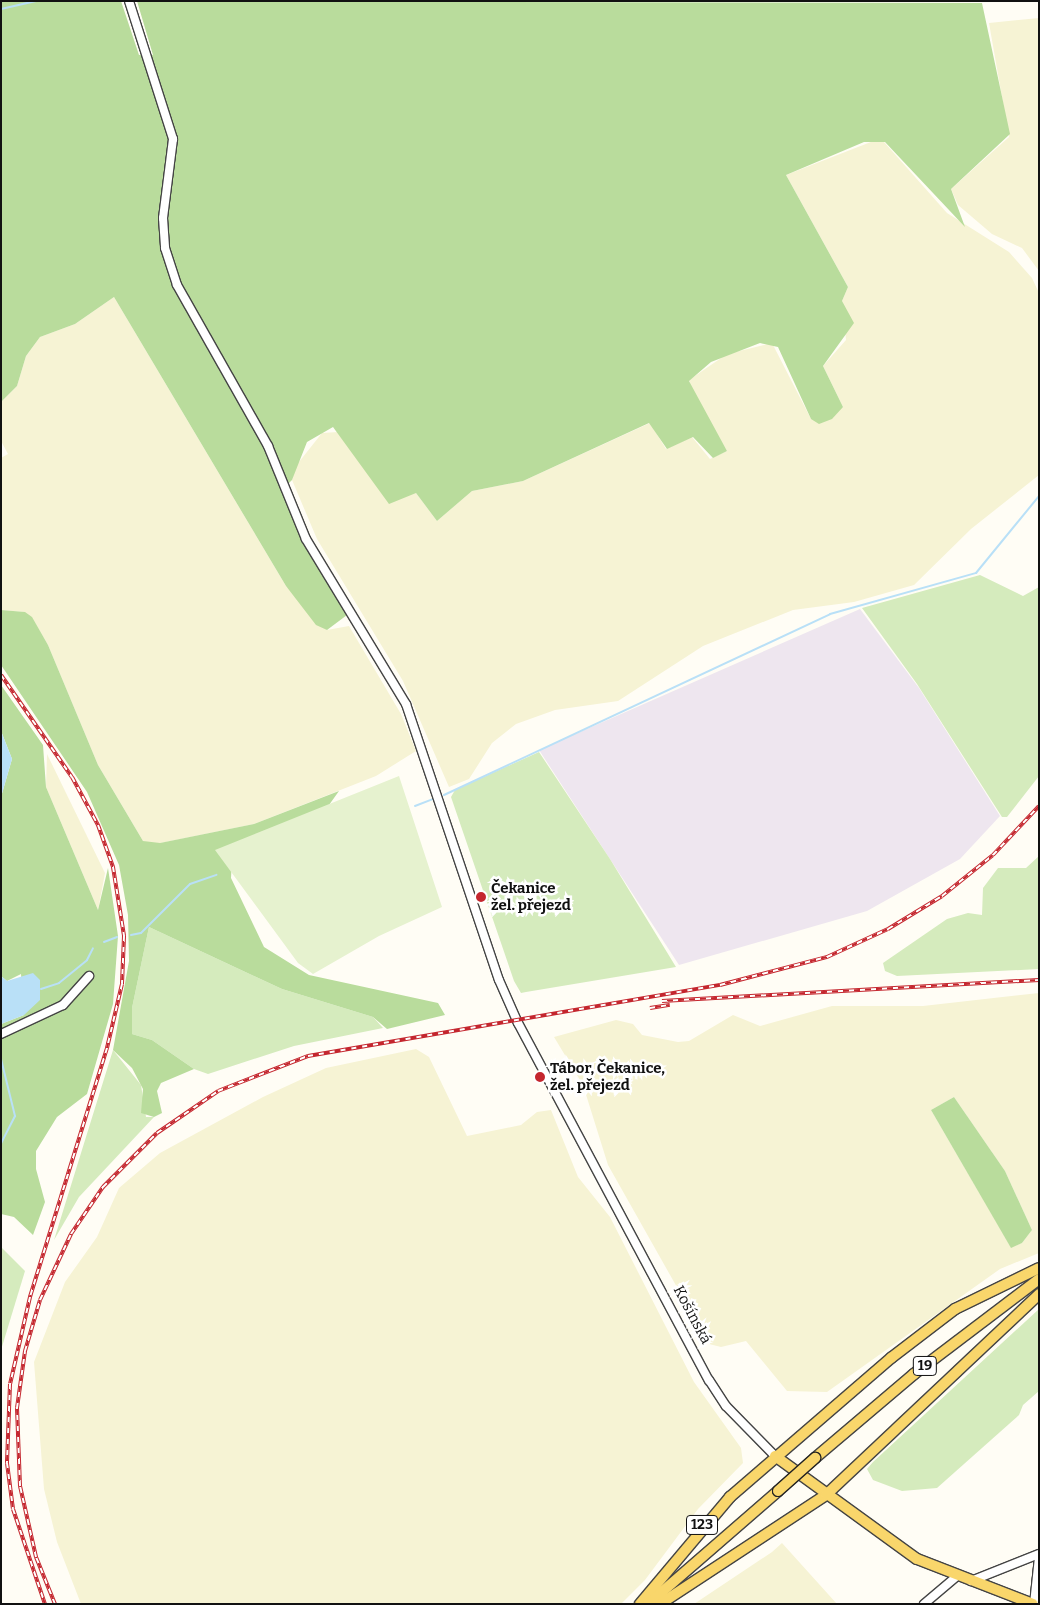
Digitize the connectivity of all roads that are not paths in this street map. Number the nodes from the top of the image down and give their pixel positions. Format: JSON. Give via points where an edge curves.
{"nodes":[{"id":1,"x":129,"y":1,"type":"edge"},
{"id":2,"x":88,"y":976,"type":"dead end"},
{"id":3,"x":1,"y":1034,"type":"edge"},
{"id":4,"x":1039,"y":1268,"type":"edge"},
{"id":5,"x":1039,"y":1279,"type":"edge"},
{"id":6,"x":1039,"y":1294,"type":"edge"},
{"id":7,"x":774,"y":1456,"type":"junction"},
{"id":8,"x":826,"y":1495,"type":"junction"},
{"id":9,"x":1039,"y":1555,"type":"edge"},
{"id":10,"x":957,"y":1576,"type":"junction"},
{"id":11,"x":971,"y":1580,"type":"junction"},
{"id":12,"x":640,"y":1604,"type":"edge"},
{"id":13,"x":648,"y":1604,"type":"edge"},
{"id":14,"x":660,"y":1604,"type":"edge"},
{"id":15,"x":924,"y":1604,"type":"edge"},
{"id":16,"x":1034,"y":1604,"type":"edge"}],
"edges":[{"from":1,"to":7,"type":"street","name":"Košínská","via":[[173,139],[163,218],[170,267],[196,323],[268,446],[306,539],[406,704],[498,980],[709,1380],[743,1426]]},
{"from":2,"to":3,"type":"street","via":[[63,1005]]},
{"from":4,"to":7,"type":"main road","via":[[942,1317]]},
{"from":5,"to":13,"type":"main road","number":"19","bridge":true,"via":[[914,1374]]},
{"from":6,"to":8,"type":"main road"},
{"from":7,"to":8,"type":"main road","name":"Košínská"},
{"from":7,"to":12,"type":"main road","number":"123","via":[[704,1524]]},
{"from":8,"to":10,"type":"main road","name":"Košínská","via":[[917,1559]]},
{"from":8,"to":14,"type":"main road"},
{"from":9,"to":11,"type":"street"},
{"from":9,"to":16,"type":"street"},
{"from":10,"to":11,"type":"main road","name":"Košínská"},
{"from":10,"to":15,"type":"street"},
{"from":11,"to":16,"type":"main road","name":"Košínská"}]}
